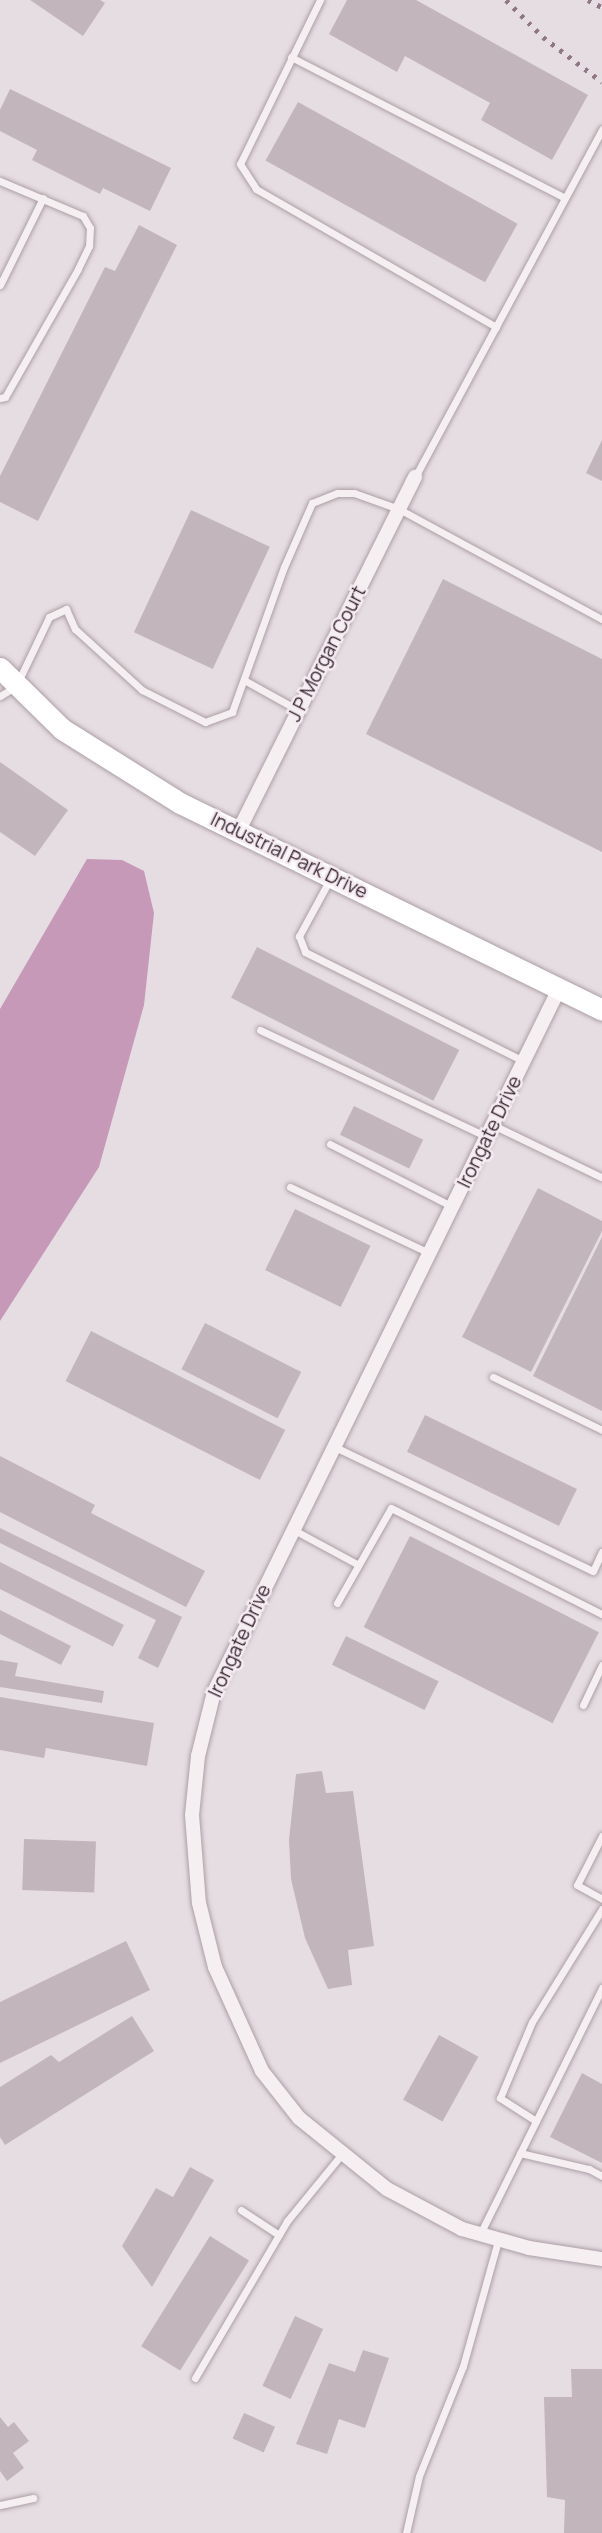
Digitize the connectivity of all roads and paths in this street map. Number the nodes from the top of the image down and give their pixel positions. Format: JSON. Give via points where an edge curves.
{"nodes":[{"id":1,"x":320,"y":0,"type":"edge"},
{"id":2,"x":290,"y":57,"type":"junction"},
{"id":3,"x":602,"y":128,"type":"edge"},
{"id":4,"x":0,"y":181,"type":"edge"},
{"id":5,"x":43,"y":198,"type":"junction"},
{"id":6,"x":565,"y":198,"type":"junction"},
{"id":7,"x":0,"y":285,"type":"edge"},
{"id":8,"x":496,"y":327,"type":"junction"},
{"id":9,"x":0,"y":398,"type":"edge"},
{"id":10,"x":415,"y":477,"type":"joint"},
{"id":11,"x":400,"y":509,"type":"junction"},
{"id":12,"x":602,"y":619,"type":"edge"},
{"id":13,"x":0,"y":668,"type":"edge"},
{"id":14,"x":244,"y":680,"type":"junction"},
{"id":15,"x":8,"y":691,"type":"edge"},
{"id":16,"x":298,"y":710,"type":"junction"},
{"id":17,"x":239,"y":832,"type":"junction"},
{"id":18,"x":331,"y":877,"type":"junction"},
{"id":19,"x":559,"y":989,"type":"junction"},
{"id":20,"x":602,"y":1010,"type":"edge"},
{"id":21,"x":260,"y":1030,"type":"dead end"},
{"id":22,"x":524,"y":1061,"type":"junction"},
{"id":23,"x":490,"y":1131,"type":"junction"},
{"id":24,"x":330,"y":1144,"type":"dead end"},
{"id":25,"x":601,"y":1177,"type":"edge"},
{"id":26,"x":290,"y":1187,"type":"dead end"},
{"id":27,"x":453,"y":1207,"type":"junction"},
{"id":28,"x":431,"y":1254,"type":"junction"},
{"id":29,"x":493,"y":1377,"type":"dead end"},
{"id":30,"x":602,"y":1430,"type":"edge"},
{"id":31,"x":335,"y":1447,"type":"junction"},
{"id":32,"x":293,"y":1530,"type":"junction"},
{"id":33,"x":602,"y":1552,"type":"edge"},
{"id":34,"x":357,"y":1564,"type":"junction"},
{"id":35,"x":337,"y":1603,"type":"dead end"},
{"id":36,"x":602,"y":1614,"type":"edge"},
{"id":37,"x":602,"y":1665,"type":"edge"},
{"id":38,"x":583,"y":1705,"type":"dead end"},
{"id":39,"x":602,"y":1836,"type":"edge"},
{"id":40,"x":602,"y":1899,"type":"edge"},
{"id":41,"x":602,"y":1909,"type":"edge"},
{"id":42,"x":602,"y":1988,"type":"edge"},
{"id":43,"x":536,"y":2121,"type":"junction"},
{"id":44,"x":520,"y":2153,"type":"junction"},
{"id":45,"x":341,"y":2155,"type":"junction"},
{"id":46,"x":602,"y":2176,"type":"edge"},
{"id":47,"x":241,"y":2210,"type":"dead end"},
{"id":48,"x":279,"y":2235,"type":"junction"},
{"id":49,"x":479,"y":2235,"type":"junction"},
{"id":50,"x":498,"y":2241,"type":"junction"},
{"id":51,"x":602,"y":2259,"type":"edge"},
{"id":52,"x":195,"y":2378,"type":"dead end"},
{"id":53,"x":33,"y":2498,"type":"dead end"},
{"id":54,"x":0,"y":2505,"type":"edge"},
{"id":55,"x":406,"y":2533,"type":"edge"}],
"edges":[{"from":1,"to":2,"type":"lane"},
{"from":2,"to":6,"type":"lane"},
{"from":2,"to":8,"type":"lane","via":[[240,164],[256,189]]},
{"from":3,"to":6,"type":"lane"},
{"from":4,"to":5,"type":"lane"},
{"from":5,"to":7,"type":"lane"},
{"from":5,"to":9,"type":"lane","via":[[83,216],[90,228],[89,247],[5,397]]},
{"from":6,"to":8,"type":"lane"},
{"from":8,"to":10,"type":"lane"},
{"from":10,"to":11,"type":"street","name":"J P Morgan Court"},
{"from":11,"to":12,"type":"lane"},
{"from":11,"to":14,"type":"lane","via":[[354,493],[337,493],[312,503]]},
{"from":11,"to":16,"type":"street","name":"J P Morgan Court"},
{"from":13,"to":15,"type":"street","name":"Industrial Park Drive"},
{"from":14,"to":15,"type":"lane","via":[[232,712],[205,722],[142,690],[75,629],[66,609],[49,617]]},
{"from":14,"to":16,"type":"lane"},
{"from":15,"to":17,"type":"street","name":"Industrial Park Drive","via":[[98,755]]},
{"from":16,"to":17,"type":"street","name":"J P Morgan Court"},
{"from":17,"to":18,"type":"street","name":"Industrial Park Drive"},
{"from":18,"to":19,"type":"street","name":"Industrial Park Drive"},
{"from":18,"to":22,"type":"lane","via":[[299,936],[305,952]]},
{"from":19,"to":20,"type":"street","name":"Industrial Park Drive"},
{"from":19,"to":22,"type":"street","name":"Irongate Drive"},
{"from":21,"to":23,"type":"lane"},
{"from":22,"to":23,"type":"street","name":"Irongate Drive"},
{"from":23,"to":25,"type":"lane"},
{"from":23,"to":27,"type":"street","name":"Irongate Drive"},
{"from":24,"to":27,"type":"lane"},
{"from":26,"to":28,"type":"lane"},
{"from":27,"to":28,"type":"street","name":"Irongate Drive"},
{"from":28,"to":31,"type":"street","name":"Irongate Drive"},
{"from":29,"to":30,"type":"lane"},
{"from":31,"to":32,"type":"street","name":"Irongate Drive"},
{"from":31,"to":33,"type":"lane","via":[[593,1571]]},
{"from":32,"to":34,"type":"lane"},
{"from":32,"to":45,"type":"street","name":"Irongate Drive","via":[[214,1692],[198,1756],[194,1859],[206,1941],[244,2037],[277,2092]]},
{"from":34,"to":35,"type":"lane"},
{"from":34,"to":36,"type":"lane","via":[[391,1508]]},
{"from":37,"to":38,"type":"lane"},
{"from":39,"to":40,"type":"lane","via":[[577,1885]]},
{"from":41,"to":43,"type":"lane","via":[[532,2022],[500,2098]]},
{"from":42,"to":43,"type":"lane"},
{"from":43,"to":44,"type":"lane"},
{"from":44,"to":46,"type":"lane"},
{"from":44,"to":49,"type":"lane"},
{"from":45,"to":48,"type":"lane"},
{"from":45,"to":49,"type":"street","name":"Irongate Drive","via":[[387,2189]]},
{"from":47,"to":48,"type":"lane"},
{"from":48,"to":52,"type":"lane"},
{"from":49,"to":50,"type":"street","name":"Irongate Drive"},
{"from":50,"to":51,"type":"street","name":"Irongate Drive"},
{"from":50,"to":55,"type":"lane","via":[[463,2366],[419,2476]]},
{"from":53,"to":54,"type":"lane"}]}
